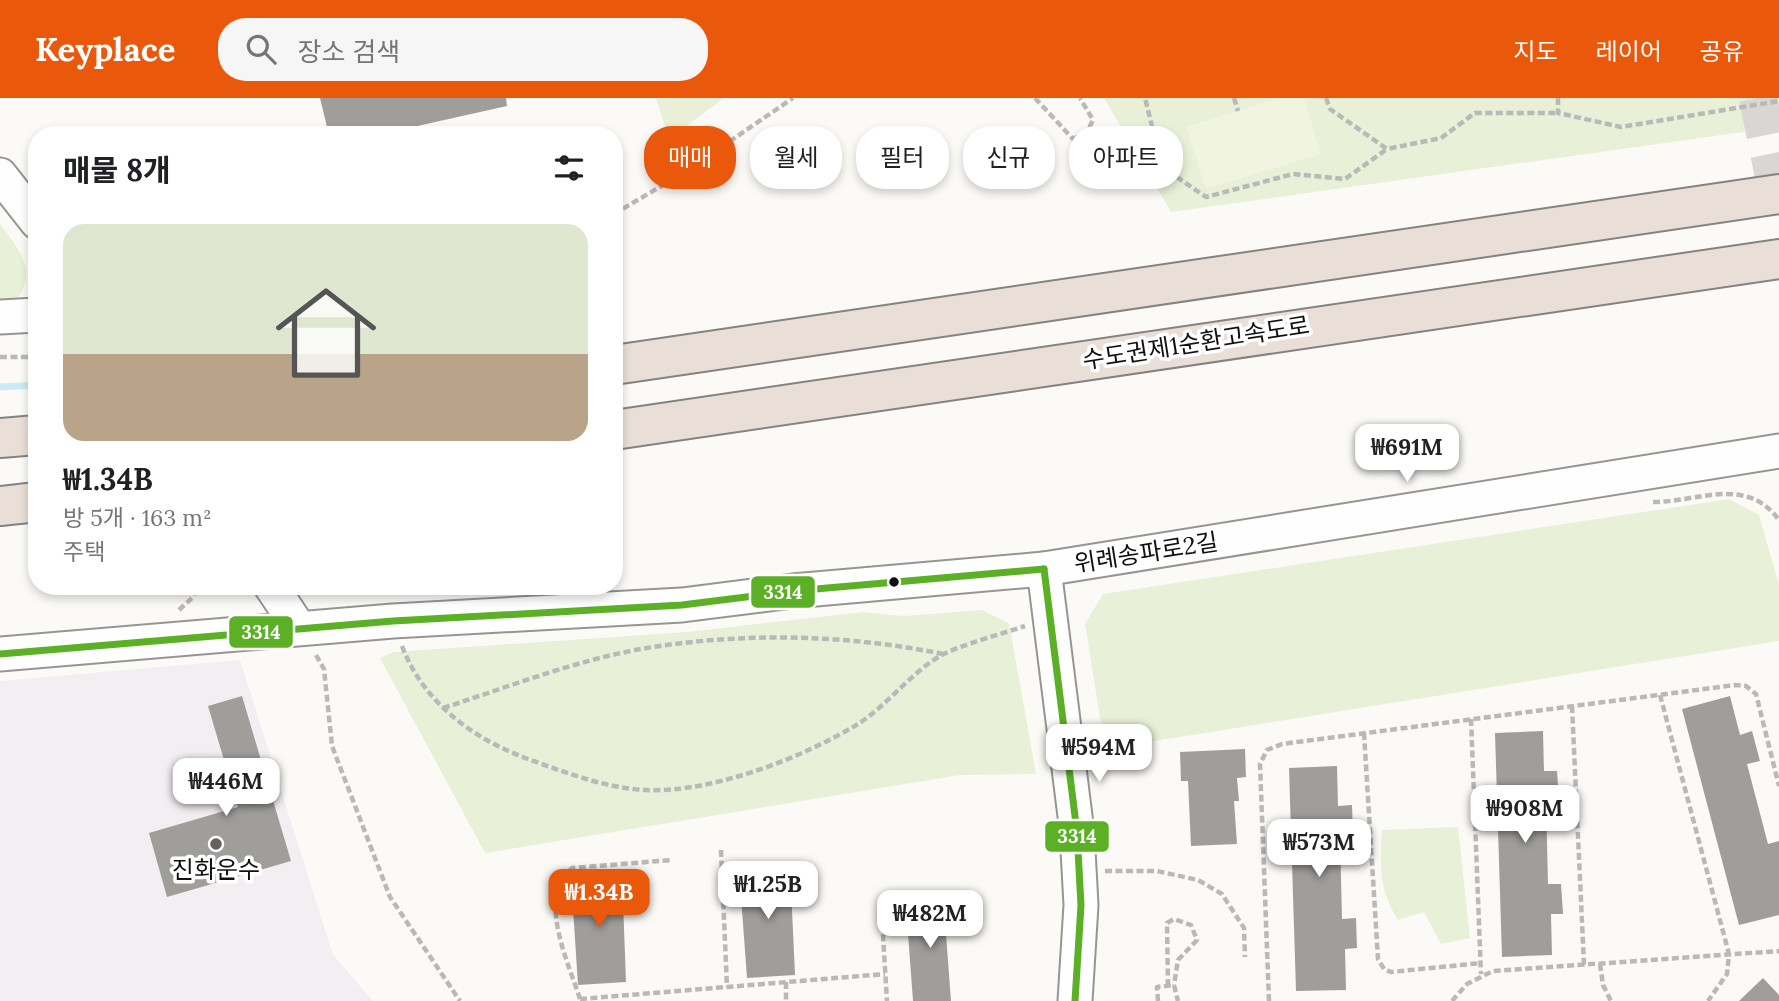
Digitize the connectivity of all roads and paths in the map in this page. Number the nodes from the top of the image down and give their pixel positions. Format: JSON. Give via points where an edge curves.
{"nodes":[{"id":1,"x":793,"y":98,"type":"edge"},
{"id":2,"x":1035,"y":98,"type":"edge"},
{"id":3,"x":1080,"y":98,"type":"edge"},
{"id":4,"x":1145,"y":98,"type":"edge"},
{"id":5,"x":1234,"y":98,"type":"edge"},
{"id":6,"x":1326,"y":98,"type":"edge"},
{"id":7,"x":1558,"y":98,"type":"edge"},
{"id":8,"x":1779,"y":101,"type":"edge"},
{"id":9,"x":1238,"y":111,"type":"dead end"},
{"id":10,"x":1558,"y":113,"type":"junction"},
{"id":11,"x":1090,"y":126,"type":"edge"},
{"id":12,"x":1152,"y":126,"type":"edge"},
{"id":13,"x":1069,"y":135,"type":"edge"},
{"id":14,"x":1387,"y":149,"type":"junction"},
{"id":15,"x":0,"y":175,"type":"edge"},
{"id":16,"x":1183,"y":181,"type":"edge"},
{"id":17,"x":1779,"y":194,"type":"edge"},
{"id":18,"x":623,"y":209,"type":"edge"},
{"id":19,"x":28,"y":211,"type":"edge"},
{"id":20,"x":1779,"y":259,"type":"edge"},
{"id":21,"x":28,"y":315,"type":"edge"},
{"id":22,"x":0,"y":317,"type":"edge"},
{"id":23,"x":0,"y":357,"type":"edge"},
{"id":24,"x":28,"y":357,"type":"edge"},
{"id":25,"x":623,"y":364,"type":"edge"},
{"id":26,"x":623,"y":429,"type":"edge"},
{"id":27,"x":28,"y":436,"type":"edge"},
{"id":28,"x":0,"y":438,"type":"edge"},
{"id":29,"x":1779,"y":451,"type":"edge"},
{"id":30,"x":28,"y":503,"type":"edge"},
{"id":31,"x":0,"y":506,"type":"edge"},
{"id":32,"x":1044,"y":569,"type":"junction"},
{"id":33,"x":194,"y":595,"type":"edge"},
{"id":34,"x":277,"y":595,"type":"edge"},
{"id":35,"x":176,"y":614,"type":"dead end"},
{"id":36,"x":1049,"y":617,"type":"junction"},
{"id":37,"x":393,"y":621,"type":"junction"},
{"id":38,"x":299,"y":628,"type":"junction"},
{"id":39,"x":0,"y":654,"type":"edge"},
{"id":40,"x":943,"y":654,"type":"junction"},
{"id":41,"x":1660,"y":695,"type":"junction"},
{"id":42,"x":1572,"y":706,"type":"junction"},
{"id":43,"x":442,"y":708,"type":"junction"},
{"id":44,"x":1471,"y":719,"type":"junction"},
{"id":45,"x":1364,"y":733,"type":"junction"},
{"id":46,"x":1779,"y":786,"type":"edge"},
{"id":47,"x":721,"y":849,"type":"dead end"},
{"id":48,"x":672,"y":860,"type":"dead end"},
{"id":49,"x":1079,"y":870,"type":"junction"},
{"id":50,"x":881,"y":903,"type":"dead end"},
{"id":51,"x":1779,"y":951,"type":"edge"},
{"id":52,"x":1729,"y":954,"type":"junction"},
{"id":53,"x":1245,"y":957,"type":"dead end"},
{"id":54,"x":1480,"y":963,"type":"junction"},
{"id":55,"x":1600,"y":964,"type":"junction"},
{"id":56,"x":1584,"y":965,"type":"junction"},
{"id":57,"x":885,"y":974,"type":"junction"},
{"id":58,"x":1481,"y":974,"type":"junction"},
{"id":59,"x":786,"y":982,"type":"junction"},
{"id":60,"x":1171,"y":985,"type":"junction"},
{"id":61,"x":727,"y":987,"type":"junction"},
{"id":62,"x":580,"y":1000,"type":"edge"},
{"id":63,"x":460,"y":1001,"type":"edge"},
{"id":64,"x":786,"y":1001,"type":"edge"},
{"id":65,"x":887,"y":1001,"type":"edge"},
{"id":66,"x":1075,"y":1001,"type":"edge"},
{"id":67,"x":1158,"y":1001,"type":"edge"},
{"id":68,"x":1178,"y":1001,"type":"edge"},
{"id":69,"x":1269,"y":1001,"type":"edge"},
{"id":70,"x":1452,"y":1001,"type":"edge"},
{"id":71,"x":1611,"y":1001,"type":"edge"},
{"id":72,"x":1708,"y":1001,"type":"edge"}],
"edges":[{"from":1,"to":18,"type":"path"},
{"from":2,"to":13,"type":"path"},
{"from":3,"to":11,"type":"path","via":[[1093,120]]},
{"from":4,"to":12,"type":"path"},
{"from":5,"to":9,"type":"path"},
{"from":6,"to":14,"type":"path","via":[[1330,109]]},
{"from":7,"to":10,"type":"path"},
{"from":8,"to":10,"type":"path","via":[[1621,127]]},
{"from":10,"to":14,"type":"path","via":[[1475,113],[1441,138]]},
{"from":14,"to":16,"type":"path","via":[[1345,179],[1293,174],[1206,197]]},
{"from":15,"to":19,"type":"street"},
{"from":17,"to":25,"type":"highway"},
{"from":20,"to":26,"type":"highway","name":"수도권제1순환고속도로"},
{"from":21,"to":22,"type":"street"},
{"from":23,"to":24,"type":"path"},
{"from":27,"to":28,"type":"highway"},
{"from":29,"to":32,"type":"street","name":"위례송파로2길"},
{"from":30,"to":31,"type":"highway"},
{"from":32,"to":36,"type":"street"},
{"from":32,"to":37,"type":"street","name":"위례송파로2길","via":[[682,605]]},
{"from":33,"to":35,"type":"path"},
{"from":34,"to":38,"type":"street"},
{"from":36,"to":40,"type":"path"},
{"from":36,"to":49,"type":"street"},
{"from":37,"to":38,"type":"street","name":"위례송파로2길"},
{"from":37,"to":43,"type":"path","via":[[410,667]]},
{"from":38,"to":39,"type":"street","name":"위례송파로2길"},
{"from":38,"to":63,"type":"path","via":[[324,669],[332,746],[390,897]]},
{"from":40,"to":43,"type":"path","via":[[884,642],[820,638],[740,639],[641,649]]},
{"from":40,"to":43,"type":"path","via":[[859,724],[794,757],[690,787],[648,790],[605,785],[503,750]]},
{"from":41,"to":42,"type":"path"},
{"from":41,"to":46,"type":"path","via":[[1746,686],[1756,694]]},
{"from":41,"to":52,"type":"path"},
{"from":42,"to":44,"type":"path"},
{"from":42,"to":56,"type":"path"},
{"from":44,"to":45,"type":"path"},
{"from":44,"to":54,"type":"path"},
{"from":45,"to":54,"type":"path","via":[[1378,959],[1391,972]]},
{"from":45,"to":69,"type":"path","via":[[1282,744],[1267,750],[1260,764]]},
{"from":47,"to":61,"type":"path"},
{"from":48,"to":62,"type":"path","via":[[572,868],[558,882],[559,933]]},
{"from":49,"to":53,"type":"path","via":[[1157,871],[1198,880],[1222,894],[1244,928]]},
{"from":49,"to":66,"type":"street"},
{"from":50,"to":57,"type":"path"},
{"from":51,"to":52,"type":"path"},
{"from":52,"to":55,"type":"path"},
{"from":52,"to":72,"type":"path","via":[[1727,974]]},
{"from":54,"to":58,"type":"path"},
{"from":55,"to":56,"type":"path"},
{"from":55,"to":71,"type":"path"},
{"from":56,"to":58,"type":"path"},
{"from":57,"to":59,"type":"path"},
{"from":57,"to":65,"type":"path"},
{"from":58,"to":70,"type":"path"},
{"from":59,"to":61,"type":"path"},
{"from":59,"to":64,"type":"path"},
{"from":60,"to":60,"type":"path","via":[[1178,960],[1197,940],[1191,925],[1174,919],[1167,923]]},
{"from":60,"to":67,"type":"path","via":[[1157,987]]},
{"from":60,"to":68,"type":"path"},
{"from":61,"to":62,"type":"path"}]}
